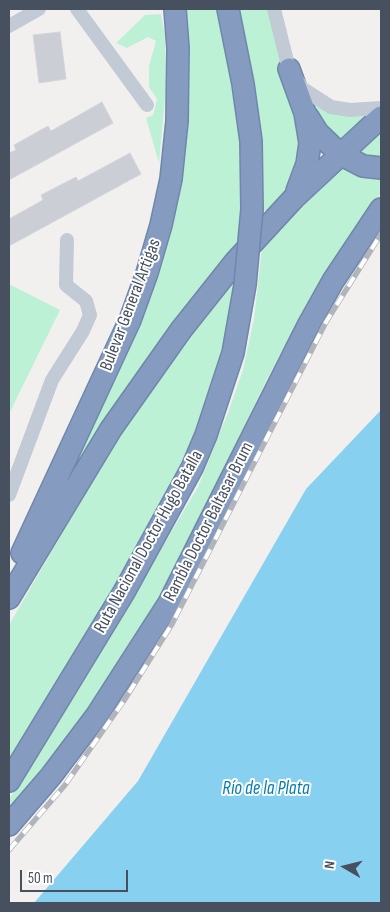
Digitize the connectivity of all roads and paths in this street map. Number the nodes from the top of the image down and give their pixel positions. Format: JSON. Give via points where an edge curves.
{"nodes":[{"id":1,"x":39,"y":9,"type":"edge"},
{"id":2,"x":76,"y":9,"type":"edge"},
{"id":3,"x":175,"y":9,"type":"edge"},
{"id":4,"x":228,"y":9,"type":"edge"},
{"id":5,"x":274,"y":9,"type":"edge"},
{"id":6,"x":9,"y":26,"type":"edge"},
{"id":7,"x":289,"y":69,"type":"junction"},
{"id":8,"x":147,"y":105,"type":"dead end"},
{"id":9,"x":381,"y":108,"type":"edge"},
{"id":10,"x":305,"y":113,"type":"junction"},
{"id":11,"x":381,"y":117,"type":"edge"},
{"id":12,"x":340,"y":154,"type":"junction"},
{"id":13,"x":381,"y":168,"type":"edge"},
{"id":14,"x":294,"y":198,"type":"junction"},
{"id":15,"x":381,"y":209,"type":"edge"},
{"id":16,"x":67,"y":240,"type":"dead end"},
{"id":17,"x":9,"y":495,"type":"edge"},
{"id":18,"x":9,"y":582,"type":"edge"},
{"id":19,"x":9,"y":598,"type":"edge"},
{"id":20,"x":9,"y":781,"type":"edge"},
{"id":21,"x":10,"y":825,"type":"edge"}],
"edges":[{"from":1,"to":6,"type":"street"},
{"from":2,"to":8,"type":"street"},
{"from":3,"to":18,"type":"highway","name":"Bulevar General Artigas","via":[[177,121],[171,179],[147,274],[130,320]]},
{"from":4,"to":20,"type":"highway","name":"Ruta Nacional Doctor Hugo Batalla","bridge":true,"via":[[250,141],[252,209],[245,285],[223,386],[192,468],[119,601]]},
{"from":5,"to":7,"type":"street"},
{"from":7,"to":9,"type":"street","via":[[302,89],[331,107],[350,110]]},
{"from":7,"to":10,"type":"highway"},
{"from":10,"to":12,"type":"highway","via":[[318,133]]},
{"from":10,"to":14,"type":"highway","via":[[309,153]]},
{"from":11,"to":12,"type":"highway"},
{"from":12,"to":13,"type":"highway","via":[[363,166]]},
{"from":12,"to":14,"type":"highway"},
{"from":14,"to":19,"type":"highway","via":[[217,284],[145,378],[77,483]]},
{"from":15,"to":21,"type":"highway","name":"Rambla Doctor Baltasar Brum","via":[[309,324],[169,603],[97,715]]},
{"from":16,"to":17,"type":"street","via":[[66,286],[86,301],[90,314],[52,380]]}]}
